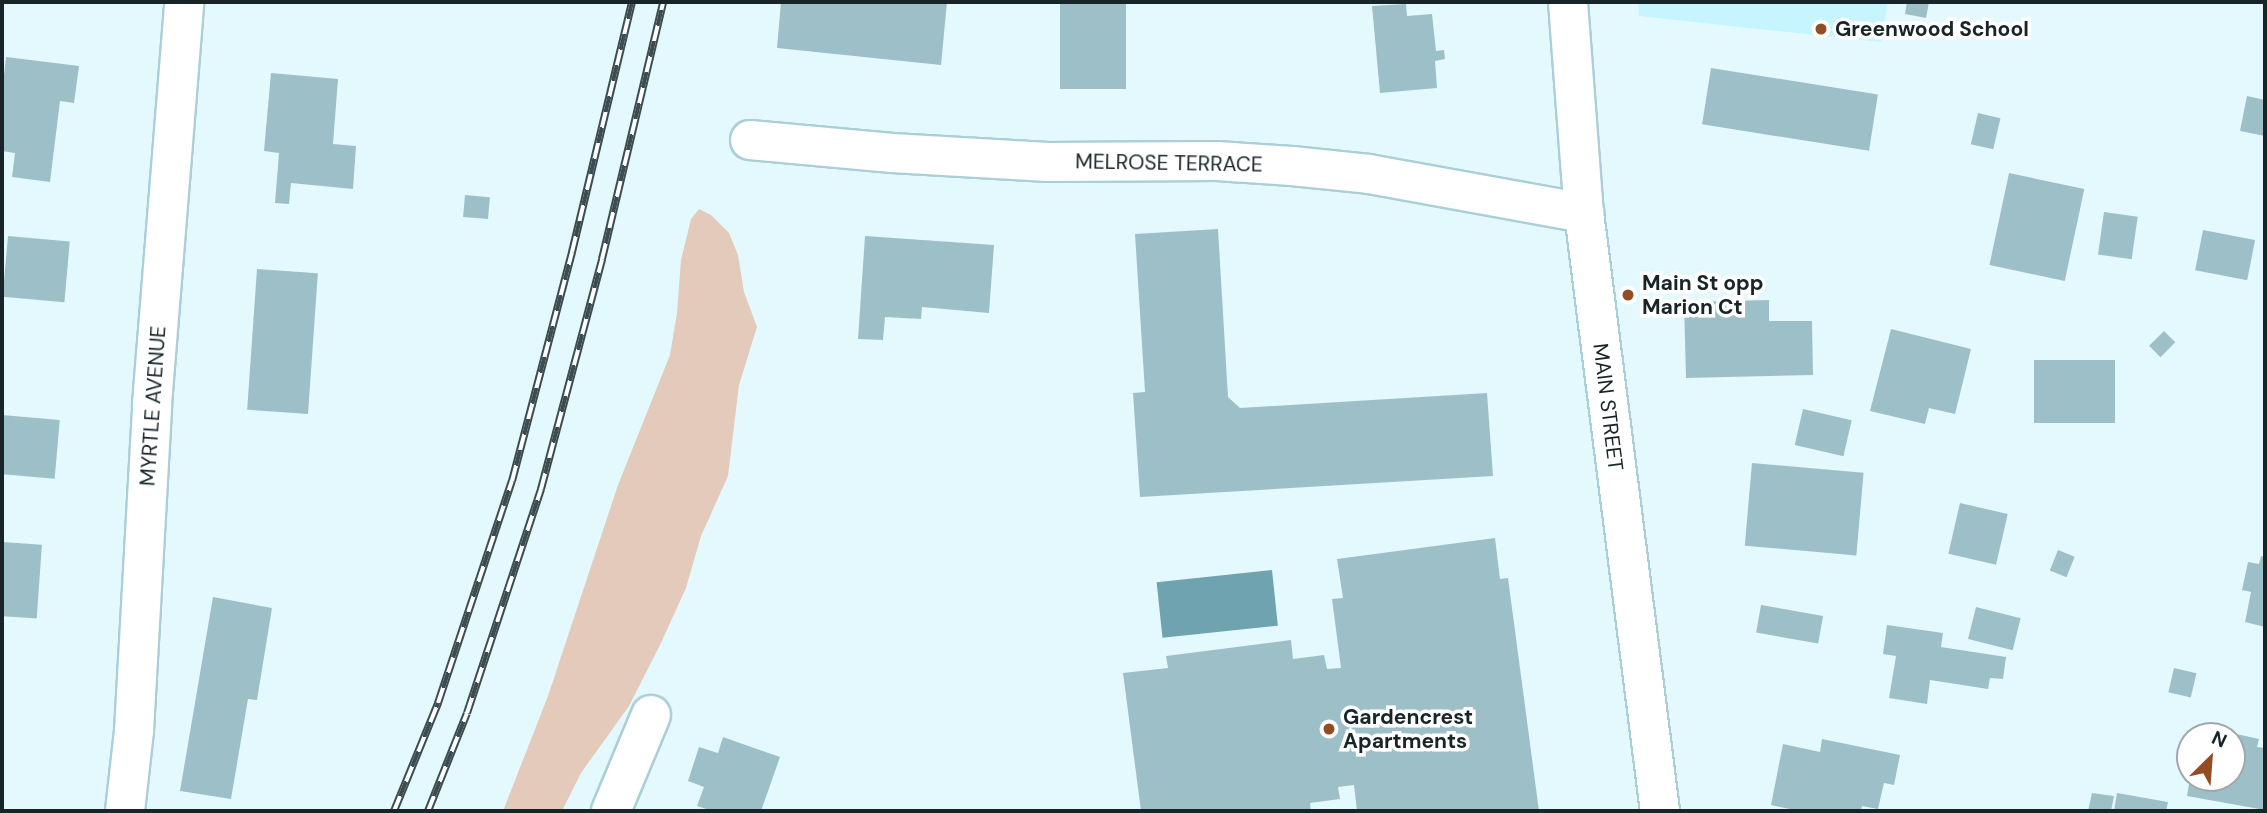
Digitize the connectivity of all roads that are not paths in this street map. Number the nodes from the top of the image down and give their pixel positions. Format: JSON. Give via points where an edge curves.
{"nodes":[{"id":1,"x":184,"y":2,"type":"edge"},
{"id":2,"x":1567,"y":2,"type":"edge"},
{"id":3,"x":750,"y":140,"type":"dead end"},
{"id":4,"x":1584,"y":214,"type":"junction"},
{"id":5,"x":650,"y":715,"type":"dead end"},
{"id":6,"x":125,"y":811,"type":"edge"},
{"id":7,"x":611,"y":811,"type":"edge"},
{"id":8,"x":1660,"y":811,"type":"edge"}],
"edges":[{"from":1,"to":6,"type":"street","name":"MYRTLE AVENUE"},
{"from":2,"to":4,"type":"street","name":"MAIN STREET"},
{"from":3,"to":4,"type":"street","name":"MELROSE TERRACE","via":[[1048,162],[1217,161],[1292,166],[1369,174]]},
{"from":4,"to":8,"type":"street","name":"MAIN STREET"},
{"from":5,"to":7,"type":"street"}]}
